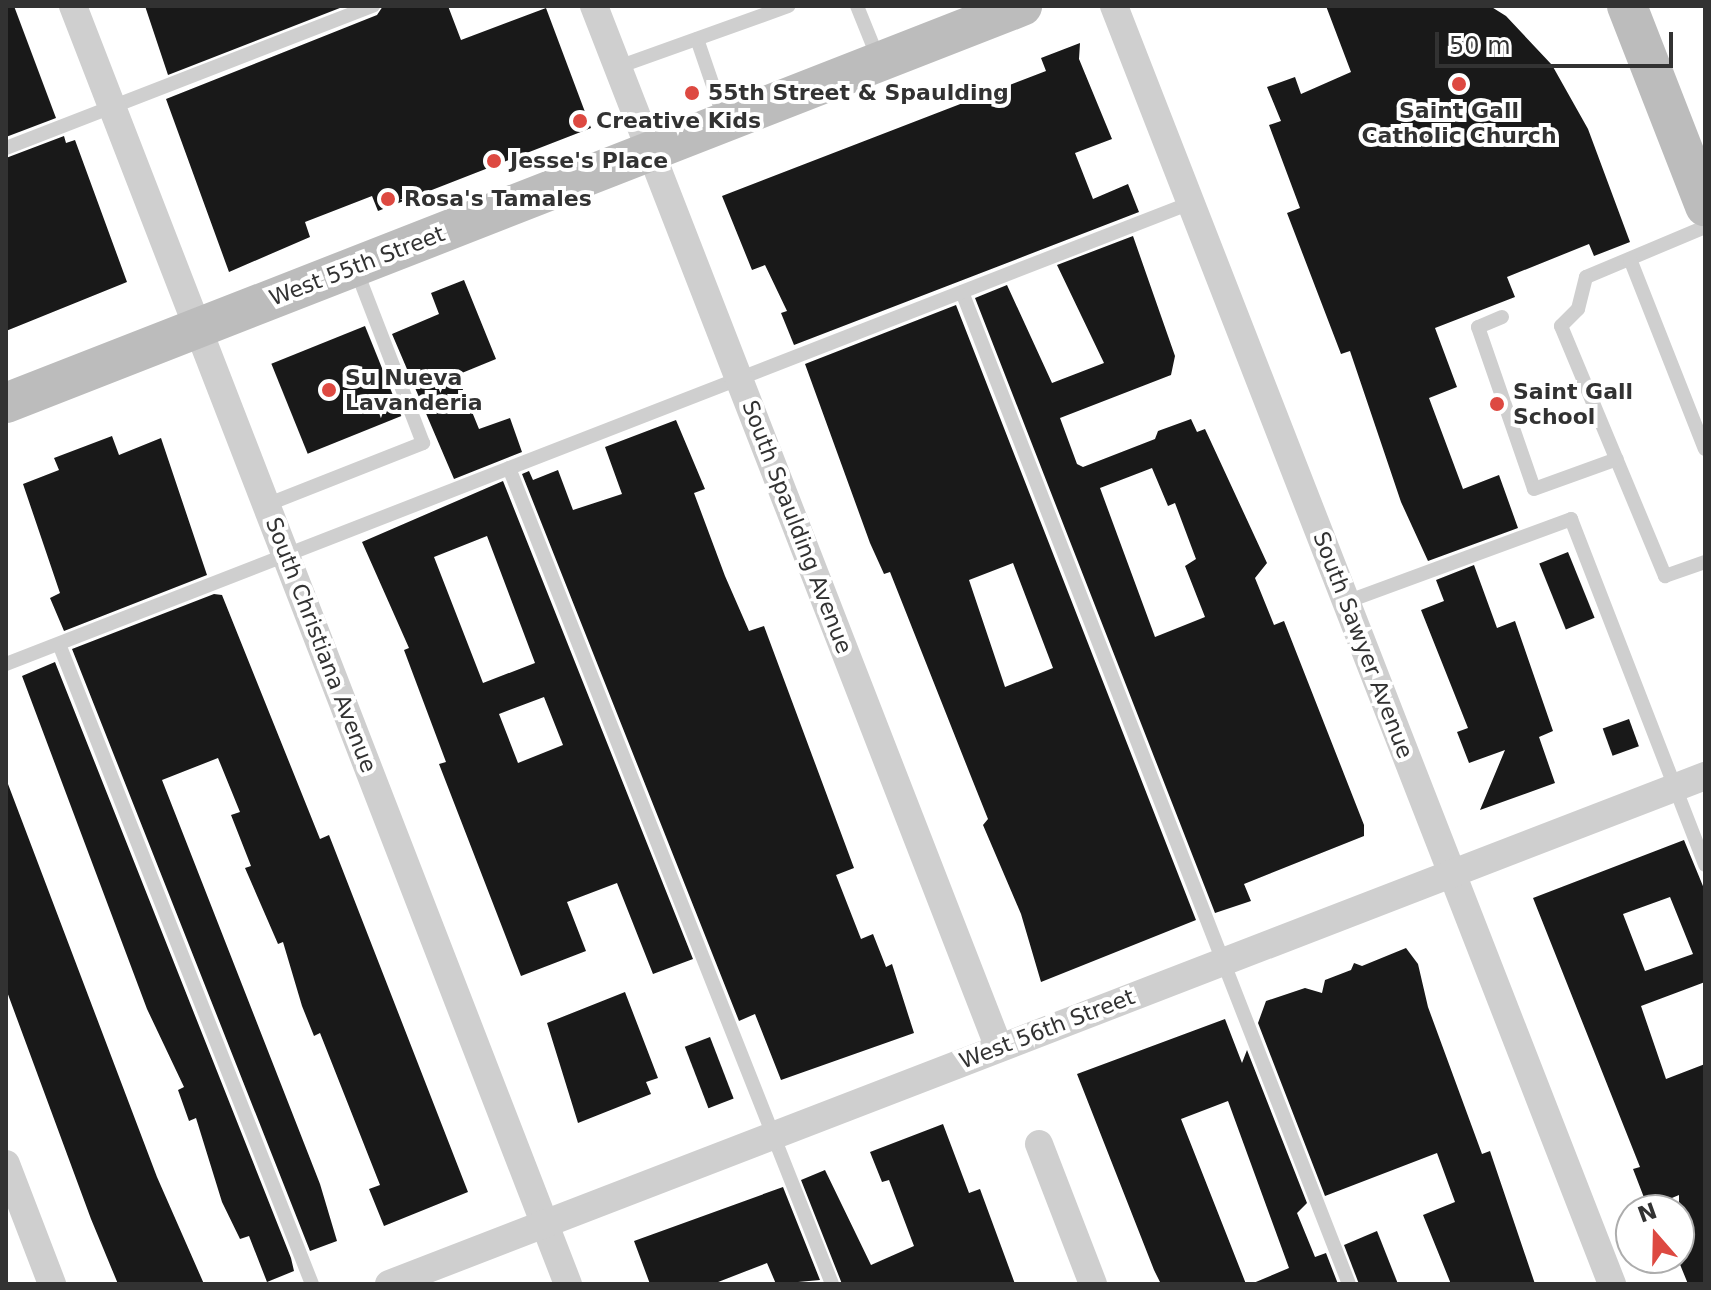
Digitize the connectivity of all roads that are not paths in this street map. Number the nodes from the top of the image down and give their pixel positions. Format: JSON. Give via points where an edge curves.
{"nodes":[{"id":1,"x":73,"y":6,"type":"edge"},
{"id":2,"x":373,"y":6,"type":"edge"},
{"id":3,"x":594,"y":6,"type":"edge"},
{"id":4,"x":788,"y":6,"type":"edge"},
{"id":5,"x":857,"y":6,"type":"edge"},
{"id":6,"x":1022,"y":6,"type":"edge"},
{"id":7,"x":1114,"y":6,"type":"edge"},
{"id":8,"x":1627,"y":6,"type":"edge"},
{"id":9,"x":339,"y":12,"type":"edge"},
{"id":10,"x":697,"y":39,"type":"junction"},
{"id":11,"x":879,"y":62,"type":"junction"},
{"id":12,"x":618,"y":67,"type":"junction"},
{"id":13,"x":112,"y":107,"type":"junction"},
{"id":14,"x":725,"y":122,"type":"junction"},
{"id":15,"x":6,"y":148,"type":"edge"},
{"id":16,"x":651,"y":151,"type":"junction"},
{"id":17,"x":1190,"y":203,"type":"junction"},
{"id":18,"x":1705,"y":206,"type":"edge"},
{"id":19,"x":1705,"y":227,"type":"edge"},
{"id":20,"x":1630,"y":259,"type":"junction"},
{"id":21,"x":355,"y":267,"type":"junction"},
{"id":22,"x":962,"y":292,"type":"junction"},
{"id":23,"x":1502,"y":317,"type":"dead end"},
{"id":24,"x":198,"y":328,"type":"junction"},
{"id":25,"x":739,"y":379,"type":"junction"},
{"id":26,"x":6,"y":403,"type":"edge"},
{"id":27,"x":1705,"y":449,"type":"edge"},
{"id":28,"x":1617,"y":459,"type":"junction"},
{"id":29,"x":509,"y":468,"type":"junction"},
{"id":30,"x":266,"y":505,"type":"junction"},
{"id":31,"x":286,"y":555,"type":"junction"},
{"id":32,"x":1705,"y":562,"type":"edge"},
{"id":33,"x":1346,"y":602,"type":"junction"},
{"id":34,"x":59,"y":644,"type":"junction"},
{"id":35,"x":6,"y":664,"type":"edge"},
{"id":36,"x":1705,"y":776,"type":"edge"},
{"id":37,"x":1675,"y":787,"type":"junction"},
{"id":38,"x":1705,"y":865,"type":"edge"},
{"id":39,"x":1452,"y":874,"type":"junction"},
{"id":40,"x":1223,"y":962,"type":"junction"},
{"id":41,"x":999,"y":1048,"type":"junction"},
{"id":42,"x":774,"y":1135,"type":"junction"},
{"id":43,"x":1039,"y":1144,"type":"dead end"},
{"id":44,"x":6,"y":1164,"type":"edge"},
{"id":45,"x":545,"y":1224,"type":"junction"},
{"id":46,"x":52,"y":1284,"type":"edge"},
{"id":47,"x":312,"y":1284,"type":"edge"},
{"id":48,"x":389,"y":1284,"type":"edge"},
{"id":49,"x":568,"y":1284,"type":"edge"},
{"id":50,"x":832,"y":1284,"type":"edge"},
{"id":51,"x":1093,"y":1284,"type":"edge"},
{"id":52,"x":1349,"y":1284,"type":"edge"},
{"id":53,"x":1612,"y":1284,"type":"edge"}],
"edges":[{"from":1,"to":13,"type":"street","name":"South Christiana Avenue"},
{"from":2,"to":9,"type":"lane"},
{"from":3,"to":12,"type":"street","name":"South Spaulding Avenue"},
{"from":4,"to":10,"type":"lane"},
{"from":5,"to":11,"type":"lane"},
{"from":6,"to":11,"type":"main road","name":"West 55th Street"},
{"from":7,"to":17,"type":"street","name":"South Sawyer Avenue"},
{"from":8,"to":18,"type":"main road"},
{"from":9,"to":13,"type":"lane"},
{"from":10,"to":12,"type":"lane"},
{"from":10,"to":14,"type":"lane"},
{"from":11,"to":14,"type":"main road","name":"West 55th Street"},
{"from":12,"to":16,"type":"street","name":"South Spaulding Avenue"},
{"from":13,"to":15,"type":"lane"},
{"from":13,"to":24,"type":"street","name":"South Christiana Avenue"},
{"from":14,"to":16,"type":"main road","name":"West 55th Street"},
{"from":16,"to":21,"type":"main road","name":"West 55th Street"},
{"from":16,"to":25,"type":"street","name":"South Spaulding Avenue"},
{"from":17,"to":22,"type":"lane"},
{"from":17,"to":33,"type":"street","name":"South Sawyer Avenue"},
{"from":19,"to":20,"type":"lane"},
{"from":20,"to":27,"type":"lane"},
{"from":20,"to":28,"type":"lane","via":[[1586,277],[1578,309],[1561,326]]},
{"from":21,"to":24,"type":"main road","name":"West 55th Street"},
{"from":21,"to":30,"type":"lane","via":[[423,443]]},
{"from":22,"to":25,"type":"lane"},
{"from":22,"to":40,"type":"lane"},
{"from":23,"to":28,"type":"lane","via":[[1478,327],[1534,489]]},
{"from":24,"to":26,"type":"main road","name":"West 55th Street"},
{"from":24,"to":30,"type":"street","name":"South Christiana Avenue"},
{"from":25,"to":29,"type":"lane"},
{"from":25,"to":41,"type":"street","name":"South Spaulding Avenue"},
{"from":28,"to":32,"type":"lane","via":[[1665,576]]},
{"from":29,"to":31,"type":"lane"},
{"from":29,"to":42,"type":"lane"},
{"from":30,"to":31,"type":"street","name":"South Christiana Avenue"},
{"from":31,"to":34,"type":"lane"},
{"from":31,"to":45,"type":"street","name":"South Christiana Avenue"},
{"from":33,"to":37,"type":"lane","via":[[1571,519]]},
{"from":33,"to":39,"type":"street","name":"South Sawyer Avenue"},
{"from":34,"to":35,"type":"lane"},
{"from":34,"to":47,"type":"lane"},
{"from":36,"to":37,"type":"street","name":"West 56th Street"},
{"from":37,"to":38,"type":"lane"},
{"from":37,"to":39,"type":"street","name":"West 56th Street"},
{"from":39,"to":40,"type":"street","name":"West 56th Street"},
{"from":39,"to":53,"type":"street","name":"South Sawyer Avenue"},
{"from":40,"to":41,"type":"street","name":"West 56th Street"},
{"from":40,"to":52,"type":"lane"},
{"from":41,"to":42,"type":"street","name":"West 56th Street"},
{"from":42,"to":45,"type":"street","name":"West 56th Street"},
{"from":42,"to":50,"type":"lane"},
{"from":43,"to":51,"type":"street"},
{"from":44,"to":46,"type":"street"},
{"from":45,"to":48,"type":"street","name":"West 56th Street"},
{"from":45,"to":49,"type":"street","name":"South Christiana Avenue"}]}
